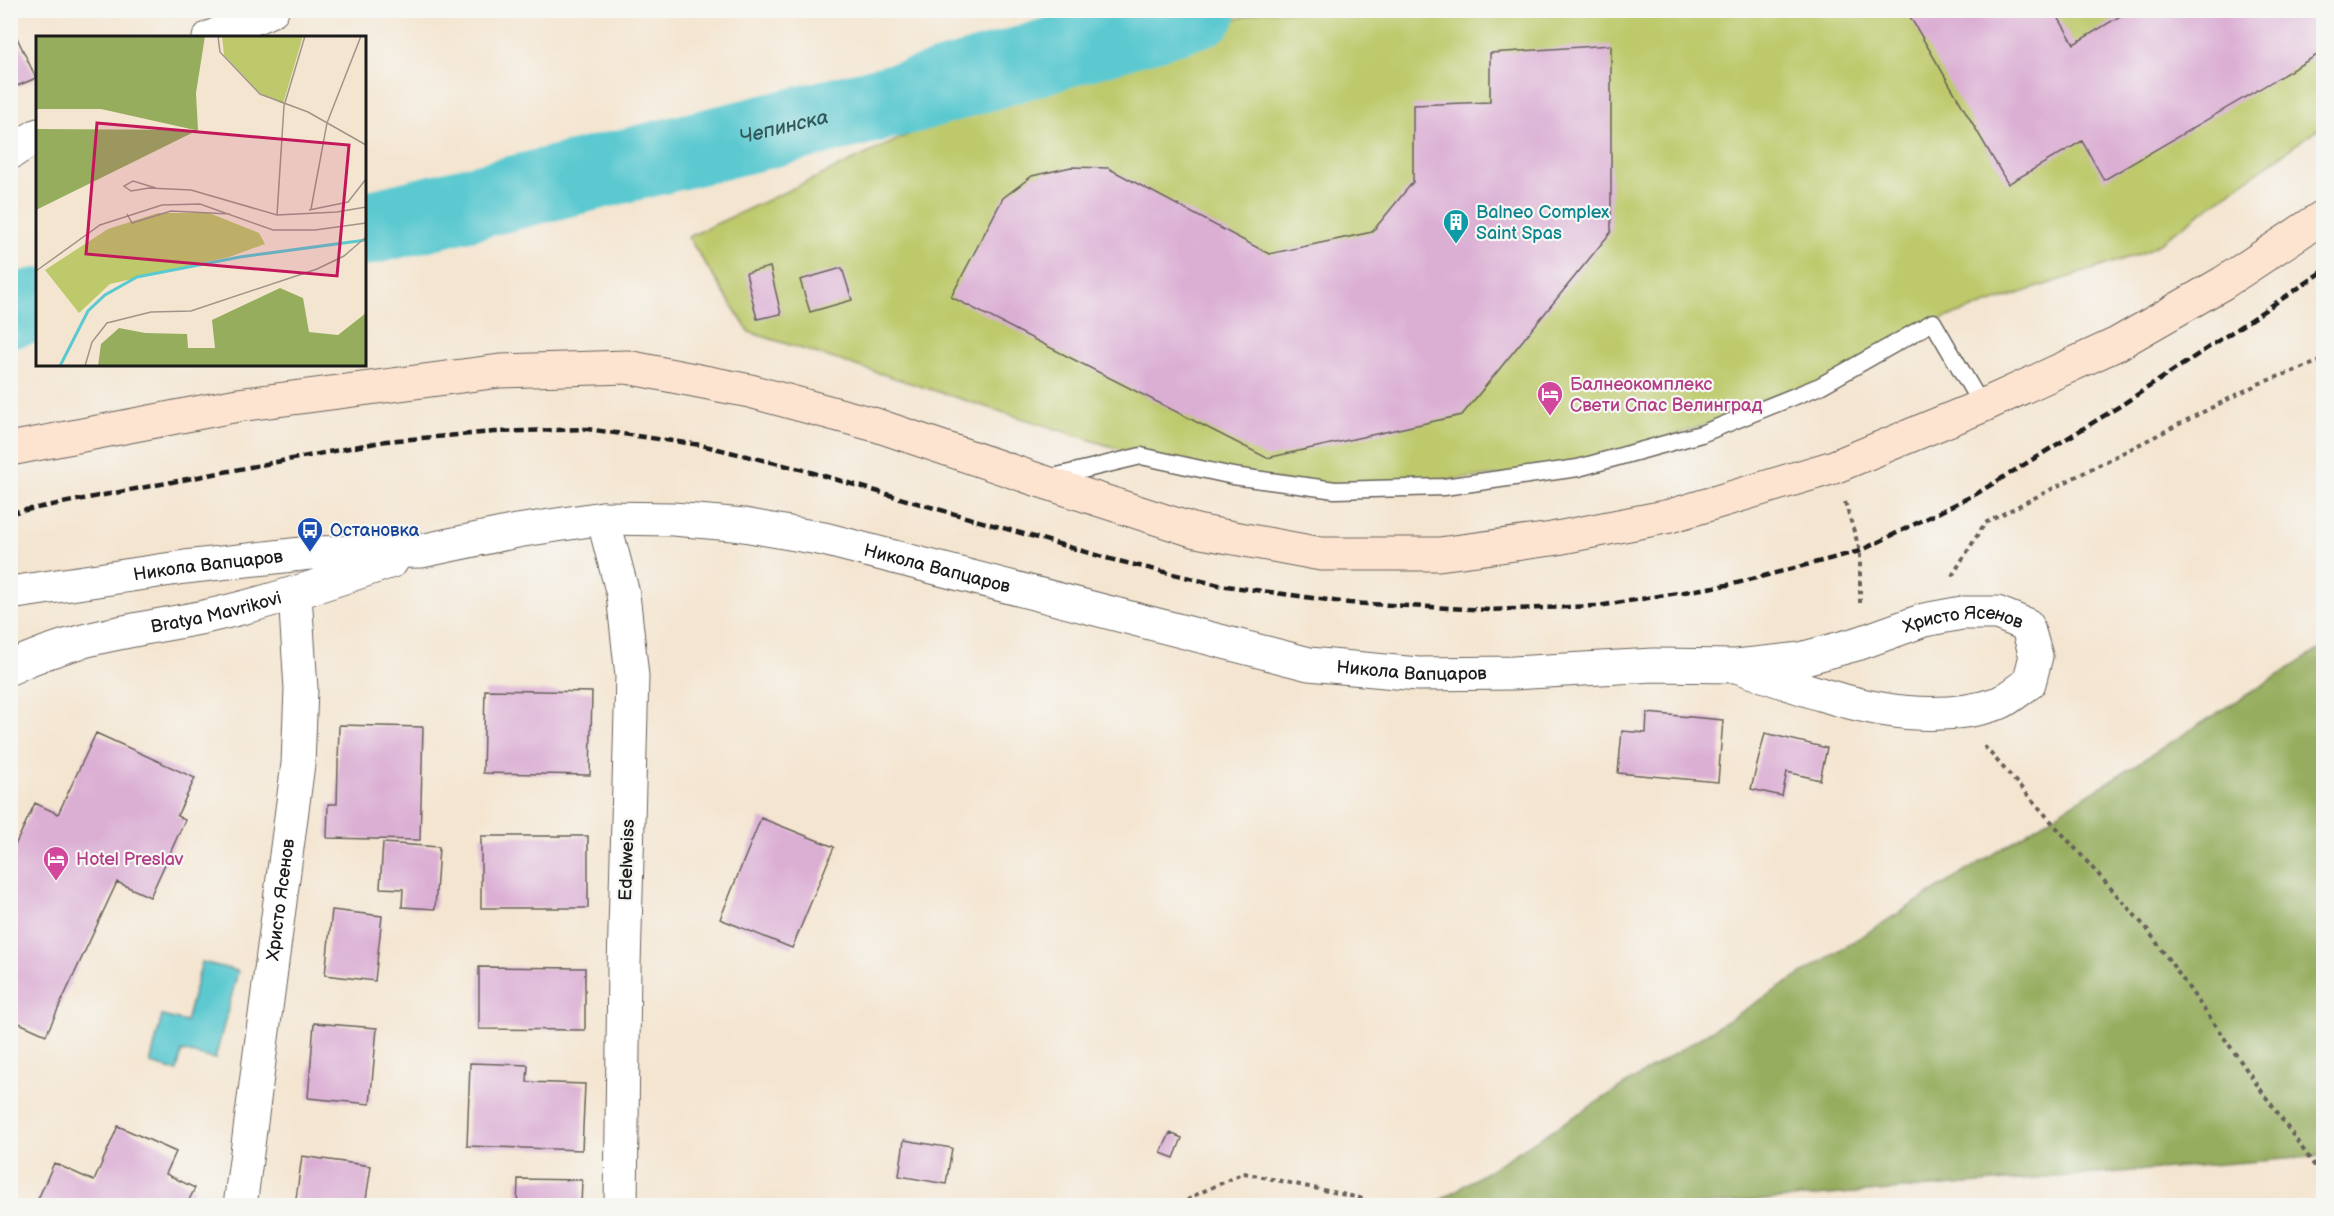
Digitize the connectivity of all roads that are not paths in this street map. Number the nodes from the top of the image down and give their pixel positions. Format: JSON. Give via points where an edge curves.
{"nodes":[{"id":1,"x":272,"y":10,"type":"edge"},
{"id":2,"x":214,"y":36,"type":"edge"},
{"id":3,"x":36,"y":136,"type":"edge"},
{"id":4,"x":10,"y":153,"type":"edge"},
{"id":5,"x":2324,"y":216,"type":"edge"},
{"id":6,"x":1982,"y":406,"type":"junction"},
{"id":7,"x":10,"y":449,"type":"edge"},
{"id":8,"x":1038,"y":480,"type":"junction"},
{"id":9,"x":603,"y":518,"type":"junction"},
{"id":10,"x":420,"y":551,"type":"junction"},
{"id":11,"x":10,"y":593,"type":"edge"},
{"id":12,"x":295,"y":594,"type":"junction"},
{"id":13,"x":1860,"y":643,"type":"joint"},
{"id":14,"x":1736,"y":666,"type":"junction"},
{"id":15,"x":10,"y":668,"type":"edge"},
{"id":16,"x":240,"y":1206,"type":"edge"},
{"id":17,"x":621,"y":1206,"type":"edge"}],
"edges":[{"from":1,"to":2,"type":"street"},
{"from":3,"to":4,"type":"street"},
{"from":5,"to":6,"type":"street","via":[[2223,283],[2117,344]]},
{"from":6,"to":8,"type":"street","via":[[1834,467],[1670,516],[1552,539],[1438,554],[1321,554],[1207,533]]},
{"from":6,"to":8,"type":"lane","via":[[1933,322],[1820,386],[1701,434],[1578,468],[1444,487],[1335,490],[1233,476],[1141,456]]},
{"from":7,"to":8,"type":"street","via":[[238,405],[500,371],[627,368],[750,391],[876,424]]},
{"from":9,"to":10,"type":"street","name":"Никола Вапцаров"},
{"from":9,"to":14,"type":"street","name":"Никола Вапцаров","via":[[744,525],[824,539],[1309,664],[1418,674],[1654,665]]},
{"from":9,"to":17,"type":"street","name":"Edelweiss","via":[[623,594],[632,676]]},
{"from":10,"to":11,"type":"street","name":"Никола Вапцаров","via":[[310,553],[174,568]]},
{"from":10,"to":12,"type":"street","name":"Bratya Mavrikovi"},
{"from":12,"to":15,"type":"street","name":"Bratya Mavrikovi","via":[[205,617],[109,634]]},
{"from":12,"to":16,"type":"street","name":"Христо Ясенов","via":[[301,689],[298,764]]},
{"from":13,"to":14,"type":"street","name":"Никола Вапцаров","via":[[1801,659]]},
{"from":13,"to":14,"type":"street","name":"Христо Ясенов","via":[[1924,620],[1962,612],[1997,613],[2027,625],[2036,656],[2029,683],[2000,702],[1954,712],[1903,712],[1844,701]]}]}
